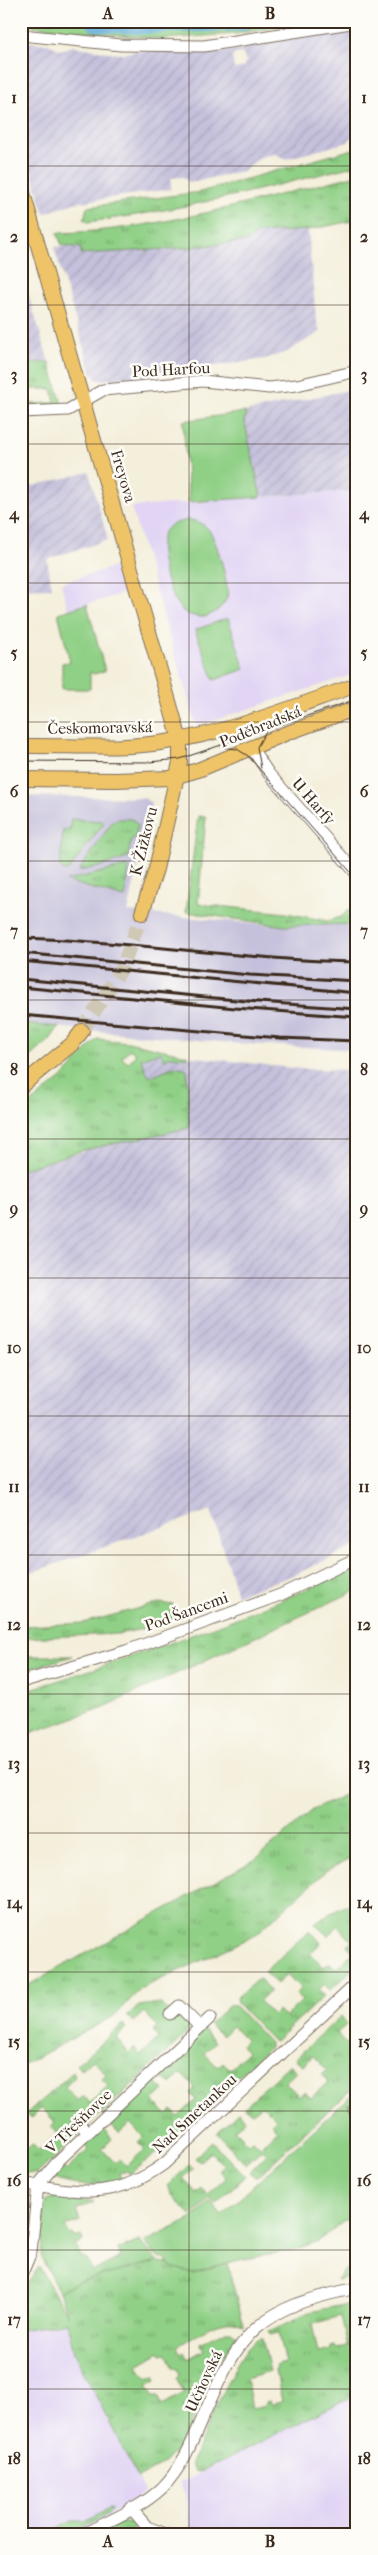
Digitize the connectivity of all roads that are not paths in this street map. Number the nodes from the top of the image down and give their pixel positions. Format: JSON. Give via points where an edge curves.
{"nodes":[{"id":1,"x":357,"y":22,"type":"edge"},
{"id":2,"x":21,"y":35,"type":"edge"},
{"id":3,"x":21,"y":186,"type":"edge"},
{"id":4,"x":357,"y":371,"type":"edge"},
{"id":5,"x":84,"y":401,"type":"junction"},
{"id":6,"x":21,"y":412,"type":"edge"},
{"id":7,"x":357,"y":685,"type":"edge"},
{"id":8,"x":357,"y":708,"type":"edge"},
{"id":9,"x":180,"y":740,"type":"junction"},
{"id":10,"x":21,"y":746,"type":"edge"},
{"id":11,"x":251,"y":747,"type":"junction"},
{"id":12,"x":176,"y":777,"type":"junction"},
{"id":13,"x":21,"y":779,"type":"edge"},
{"id":14,"x":357,"y":874,"type":"edge"},
{"id":15,"x":142,"y":913,"type":"tunnel mouth"},
{"id":16,"x":82,"y":1031,"type":"tunnel mouth"},
{"id":17,"x":21,"y":1086,"type":"edge"},
{"id":18,"x":357,"y":1558,"type":"edge"},
{"id":19,"x":21,"y":1682,"type":"edge"},
{"id":20,"x":357,"y":1983,"type":"edge"},
{"id":21,"x":170,"y":2014,"type":"dead end"},
{"id":22,"x":210,"y":2018,"type":"dead end"},
{"id":23,"x":200,"y":2028,"type":"junction"},
{"id":24,"x":77,"y":2121,"type":"dead end"},
{"id":25,"x":88,"y":2132,"type":"junction"},
{"id":26,"x":21,"y":2183,"type":"edge"},
{"id":27,"x":38,"y":2185,"type":"junction"},
{"id":28,"x":21,"y":2276,"type":"edge"},
{"id":29,"x":357,"y":2288,"type":"edge"},
{"id":30,"x":131,"y":2508,"type":"junction"},
{"id":31,"x":83,"y":2534,"type":"edge"},
{"id":32,"x":166,"y":2534,"type":"edge"}],
"edges":[{"from":1,"to":2,"type":"street","via":[[204,46],[121,45]]},
{"from":3,"to":5,"type":"main road","name":"Freyova"},
{"from":4,"to":5,"type":"street","name":"Pod Harfou","via":[[269,388],[203,382],[103,390]]},
{"from":5,"to":6,"type":"street","name":"Pod Harfou","via":[[68,410]]},
{"from":5,"to":9,"type":"main road","name":"Freyova"},
{"from":7,"to":9,"type":"main road","name":"Poděbradská","via":[[211,733]]},
{"from":8,"to":11,"type":"main road","name":"Poděbradská"},
{"from":9,"to":10,"type":"main road","name":"Českomoravská","via":[[144,744]]},
{"from":9,"to":12,"type":"main road","name":"Freyova","via":[[181,755]]},
{"from":11,"to":12,"type":"main road","name":"Poděbradská"},
{"from":11,"to":14,"type":"street","name":"U Harfy","via":[[268,774]]},
{"from":12,"to":13,"type":"main road","via":[[156,780]]},
{"from":12,"to":15,"type":"main road","name":"K Žižkovu","via":[[156,869]]},
{"from":16,"to":17,"type":"main road","via":[[72,1044]]},
{"from":18,"to":19,"type":"street","name":"Pod Šancemi","via":[[280,1595],[126,1651]]},
{"from":20,"to":27,"type":"street","name":"Nad Smetankou","via":[[148,2176],[103,2191],[83,2192]]},
{"from":21,"to":23,"type":"street","via":[[179,2006]]},
{"from":22,"to":23,"type":"street","name":"V Třešňovce"},
{"from":23,"to":25,"type":"street","name":"V Třešňovce"},
{"from":24,"to":25,"type":"street"},
{"from":25,"to":27,"type":"street","name":"V Třešňovce"},
{"from":26,"to":27,"type":"street","name":"Nad Smetankou"},
{"from":27,"to":28,"type":"street","via":[[31,2252]]},
{"from":29,"to":30,"type":"street","name":"Učňovská","via":[[284,2309],[247,2335],[225,2366],[180,2465],[162,2488]]},
{"from":30,"to":31,"type":"street","name":"Učňovská"},
{"from":30,"to":32,"type":"street","via":[[148,2527]]}]}
